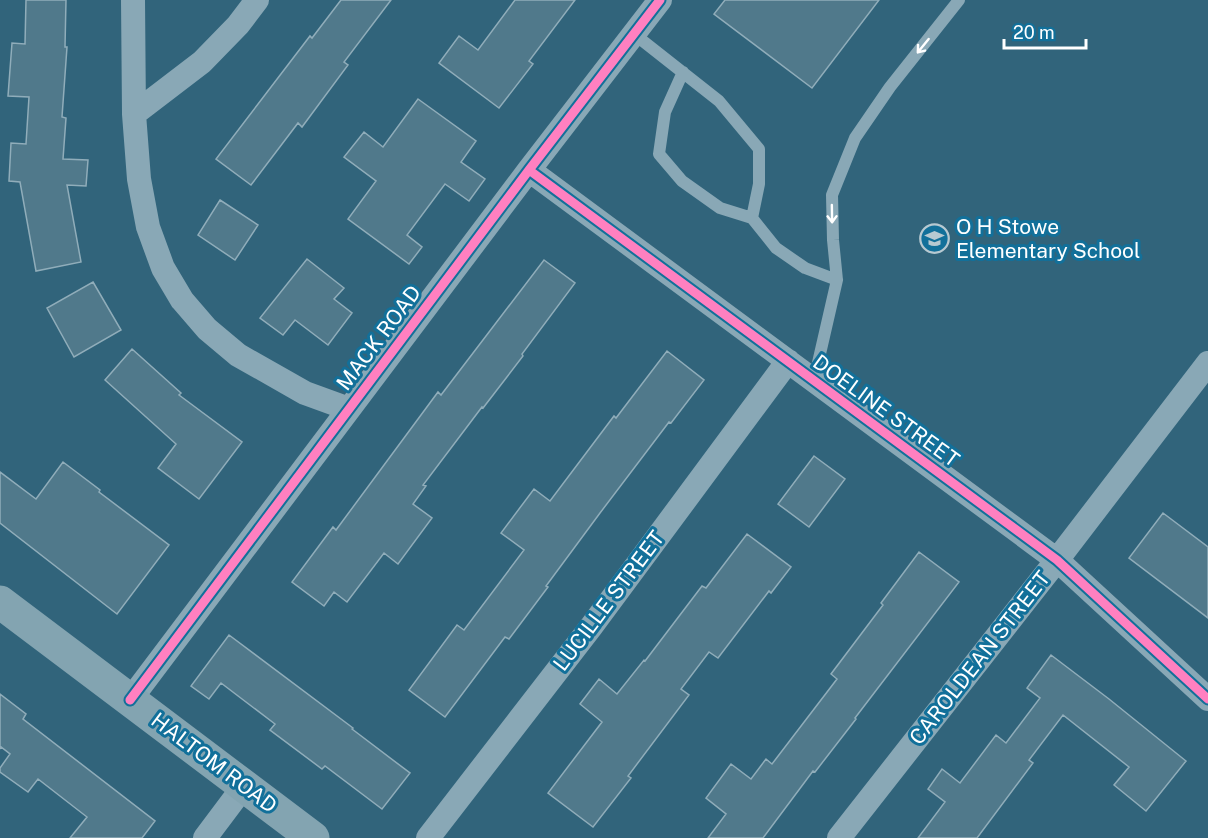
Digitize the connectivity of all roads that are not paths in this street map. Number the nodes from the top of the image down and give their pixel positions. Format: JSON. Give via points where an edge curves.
{"nodes":[{"id":1,"x":133,"y":0,"type":"edge"},
{"id":2,"x":257,"y":0,"type":"edge"},
{"id":3,"x":660,"y":0,"type":"edge"},
{"id":4,"x":959,"y":0,"type":"edge"},
{"id":5,"x":634,"y":34,"type":"junction"},
{"id":6,"x":683,"y":72,"type":"junction"},
{"id":7,"x":134,"y":114,"type":"junction"},
{"id":8,"x":529,"y":170,"type":"junction"},
{"id":9,"x":752,"y":218,"type":"junction"},
{"id":10,"x":837,"y":280,"type":"junction"},
{"id":11,"x":788,"y":361,"type":"junction"},
{"id":12,"x":1208,"y":363,"type":"edge"},
{"id":13,"x":814,"y":380,"type":"junction"},
{"id":14,"x":349,"y":409,"type":"junction"},
{"id":15,"x":1057,"y":560,"type":"junction"},
{"id":16,"x":0,"y":602,"type":"edge"},
{"id":17,"x":1208,"y":699,"type":"edge"},
{"id":18,"x":130,"y":700,"type":"junction"},
{"id":19,"x":244,"y":786,"type":"junction"},
{"id":20,"x":205,"y":838,"type":"edge"},
{"id":21,"x":313,"y":838,"type":"edge"},
{"id":22,"x":428,"y":838,"type":"edge"},
{"id":23,"x":839,"y":838,"type":"edge"}],
"edges":[{"from":1,"to":7,"type":"street"},
{"from":2,"to":7,"type":"street","via":[[202,62]]},
{"from":3,"to":5,"type":"street","name":"MACK ROAD"},
{"from":4,"to":10,"type":"lane","one_way":true,"via":[[855,138],[832,195]]},
{"from":5,"to":6,"type":"lane"},
{"from":5,"to":8,"type":"street","name":"MACK ROAD"},
{"from":6,"to":9,"type":"lane","via":[[719,101],[759,149],[759,184]]},
{"from":6,"to":9,"type":"lane","via":[[665,112],[659,154],[682,181],[720,208]]},
{"from":7,"to":14,"type":"street","via":[[138,179],[148,227],[163,268],[182,300],[238,355],[305,393]]},
{"from":8,"to":11,"type":"street","name":"DOELINE STREET"},
{"from":8,"to":14,"type":"street","name":"MACK ROAD"},
{"from":9,"to":10,"type":"lane","via":[[776,248],[806,268]]},
{"from":10,"to":13,"type":"lane"},
{"from":11,"to":13,"type":"street","name":"DOELINE STREET"},
{"from":11,"to":22,"type":"street","name":"LUCILLE STREET"},
{"from":12,"to":15,"type":"street","name":"CAROLDEAN STREET"},
{"from":13,"to":15,"type":"street","name":"DOELINE STREET"},
{"from":14,"to":18,"type":"street","name":"MACK ROAD"},
{"from":15,"to":17,"type":"street","name":"DOELINE STREET"},
{"from":15,"to":23,"type":"street","name":"CAROLDEAN STREET"},
{"from":16,"to":18,"type":"main road","name":"HALTOM ROAD"},
{"from":18,"to":19,"type":"main road","name":"HALTOM ROAD"},
{"from":19,"to":20,"type":"street"},
{"from":19,"to":21,"type":"main road","name":"HALTOM ROAD"}]}
